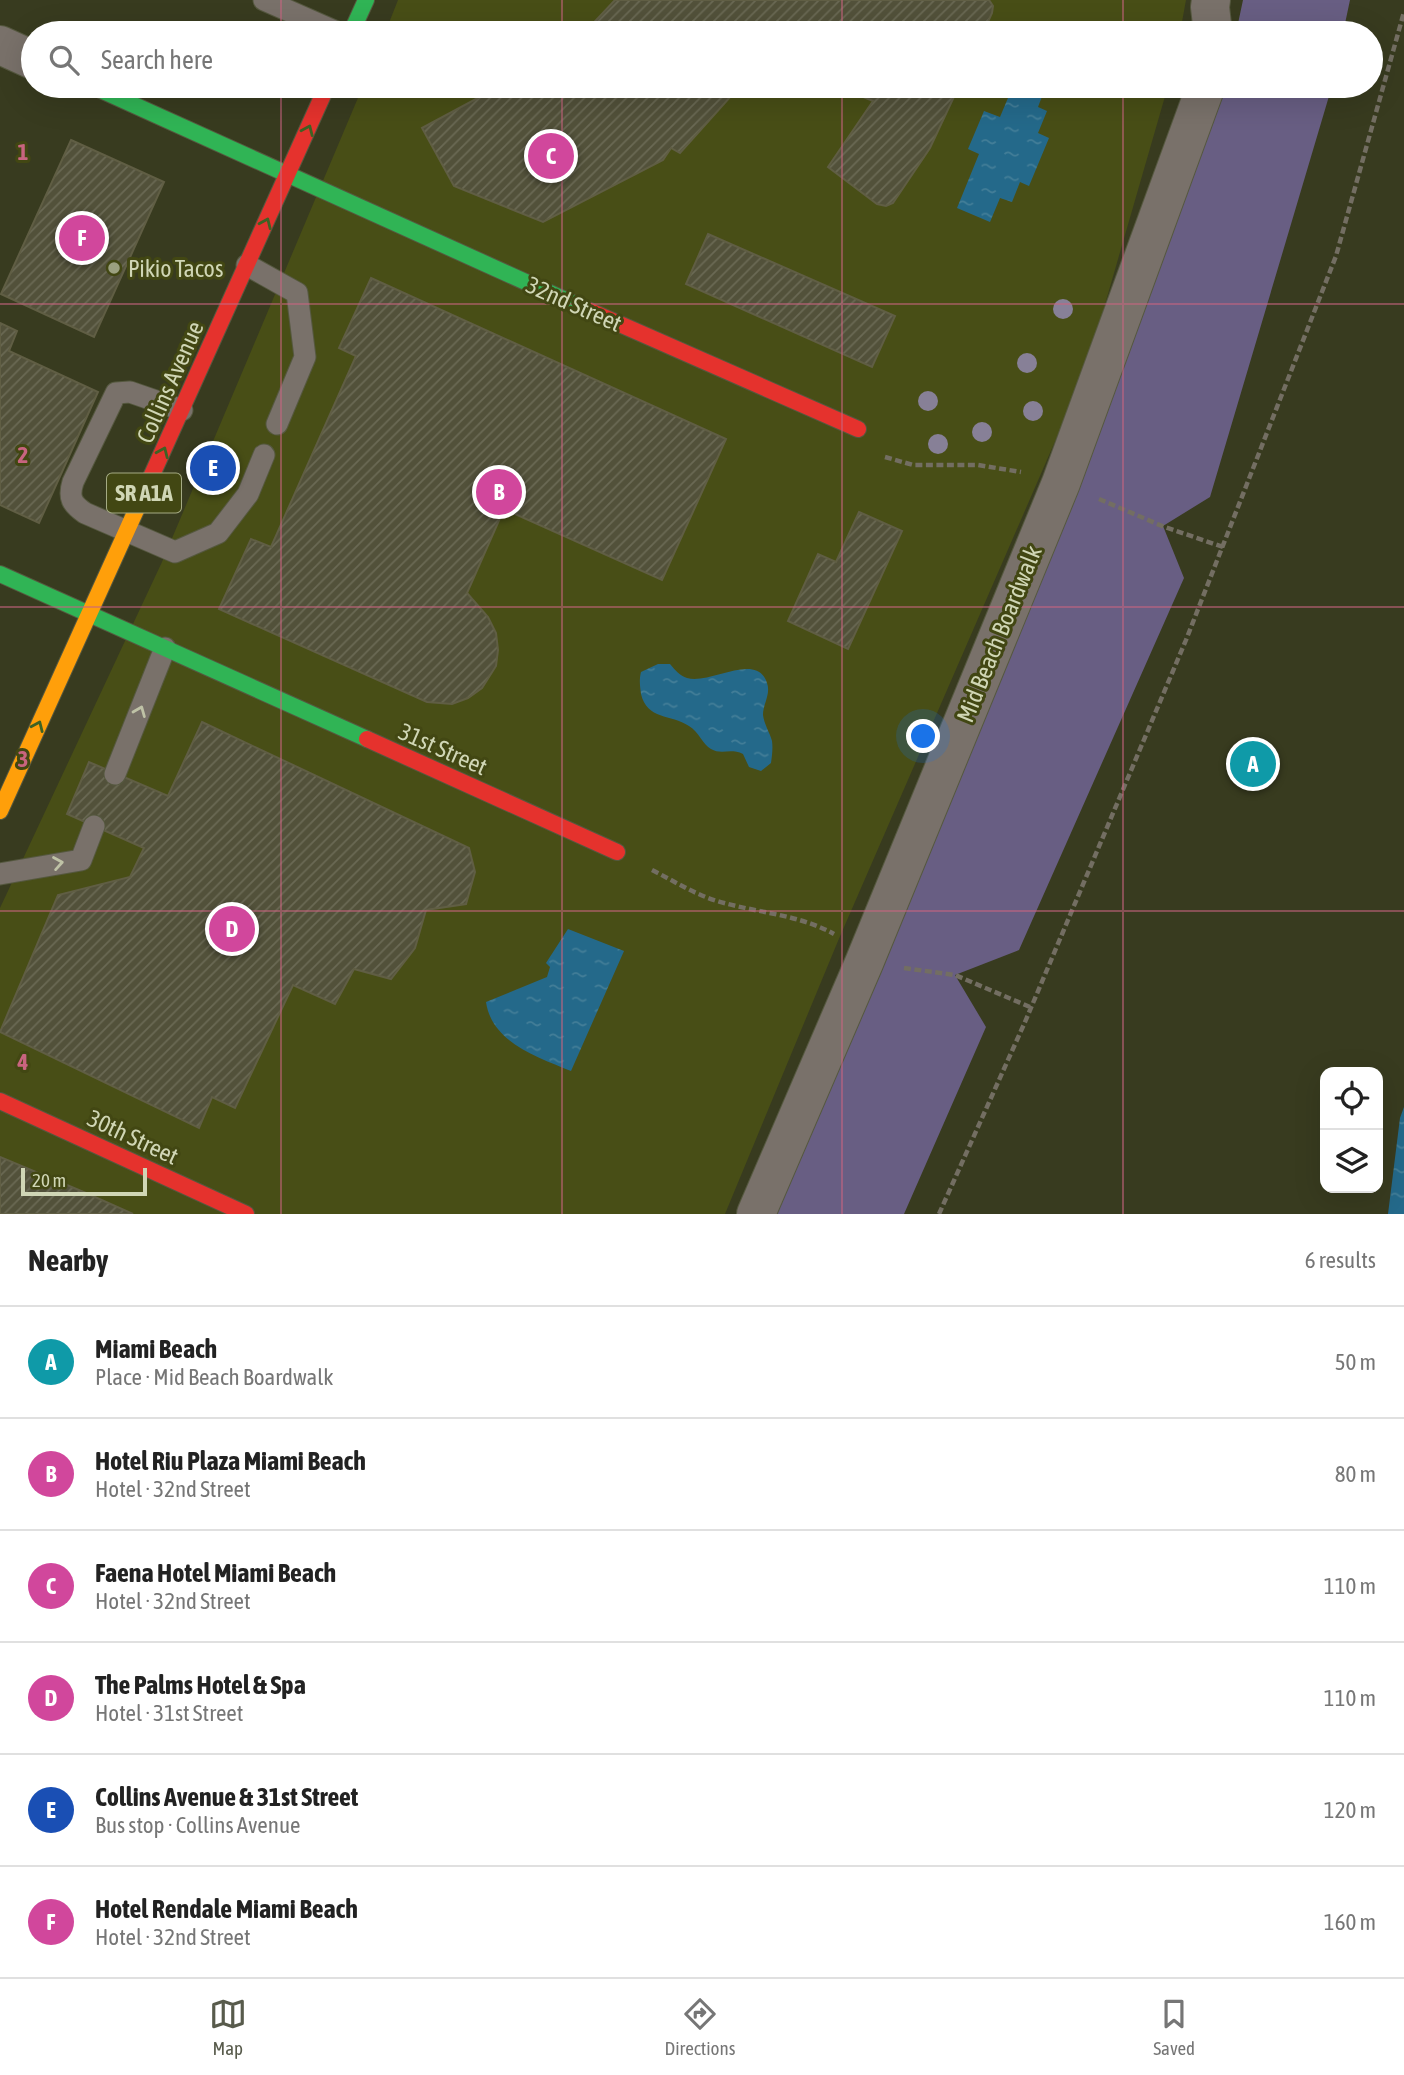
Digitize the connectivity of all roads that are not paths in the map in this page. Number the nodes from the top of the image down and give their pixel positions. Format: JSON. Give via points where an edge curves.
{"nodes":[{"id":1,"x":264,"y":0,"type":"edge"},
{"id":2,"x":366,"y":0,"type":"edge"},
{"id":3,"x":1211,"y":0,"type":"edge"},
{"id":4,"x":312,"y":21,"type":"edge"},
{"id":5,"x":356,"y":21,"type":"edge"},
{"id":6,"x":1211,"y":21,"type":"edge"},
{"id":7,"x":0,"y":45,"type":"edge"},
{"id":8,"x":21,"y":55,"type":"edge"},
{"id":9,"x":118,"y":98,"type":"edge"},
{"id":10,"x":322,"y":98,"type":"edge"},
{"id":11,"x":1202,"y":98,"type":"edge"},
{"id":12,"x":288,"y":175,"type":"junction"},
{"id":13,"x":247,"y":265,"type":"junction"},
{"id":14,"x":183,"y":410,"type":"junction"},
{"id":15,"x":277,"y":424,"type":"dead end"},
{"id":16,"x":858,"y":429,"type":"road end"},
{"id":17,"x":264,"y":455,"type":"dead end"},
{"id":18,"x":127,"y":533,"type":"junction"},
{"id":19,"x":0,"y":574,"type":"edge"},
{"id":20,"x":89,"y":614,"type":"junction"},
{"id":21,"x":165,"y":648,"type":"junction"},
{"id":22,"x":115,"y":774,"type":"dead end"},
{"id":23,"x":0,"y":811,"type":"edge"},
{"id":24,"x":94,"y":826,"type":"dead end"},
{"id":25,"x":617,"y":852,"type":"road end"},
{"id":26,"x":0,"y":874,"type":"edge"},
{"id":27,"x":0,"y":1101,"type":"edge"},
{"id":28,"x":246,"y":1214,"type":"edge"},
{"id":29,"x":756,"y":1214,"type":"edge"}],
"edges":[{"from":1,"to":4,"type":"lane"},
{"from":2,"to":5,"type":"street"},
{"from":3,"to":6,"type":"street"},
{"from":7,"to":8,"type":"street"},
{"from":9,"to":12,"type":"street","name":"32nd Street"},
{"from":12,"to":10,"type":"street","name":"Collins Avenue","number":"SR A1A","one_way":true},
{"from":11,"to":29,"type":"street","name":"Mid Beach Boardwalk","via":[[1061,483]]},
{"from":13,"to":12,"type":"street","name":"Collins Avenue","number":"SR A1A","one_way":true},
{"from":12,"to":16,"type":"street","name":"32nd Street"},
{"from":13,"to":14,"type":"street","name":"Collins Avenue","number":"SR A1A"},
{"from":13,"to":15,"type":"lane","via":[[297,293],[305,357]]},
{"from":18,"to":14,"type":"street","name":"Collins Avenue","number":"SR A1A","one_way":true},
{"from":14,"to":18,"type":"lane","via":[[130,392],[116,393],[79,470],[70,492],[73,503]]},
{"from":17,"to":18,"type":"lane","via":[[248,494],[218,533],[175,552]]},
{"from":18,"to":20,"type":"street","name":"Collins Avenue","number":"SR A1A"},
{"from":19,"to":20,"type":"street","name":"31st Street"},
{"from":20,"to":21,"type":"street","name":"31st Street"},
{"from":23,"to":20,"type":"street","name":"Collins Avenue","number":"SR A1A","one_way":true},
{"from":22,"to":21,"type":"lane","one_way":true},
{"from":21,"to":25,"type":"street","name":"31st Street"},
{"from":26,"to":24,"type":"lane","one_way":true,"via":[[80,859]]},
{"from":27,"to":28,"type":"street","name":"30th Street"}]}
